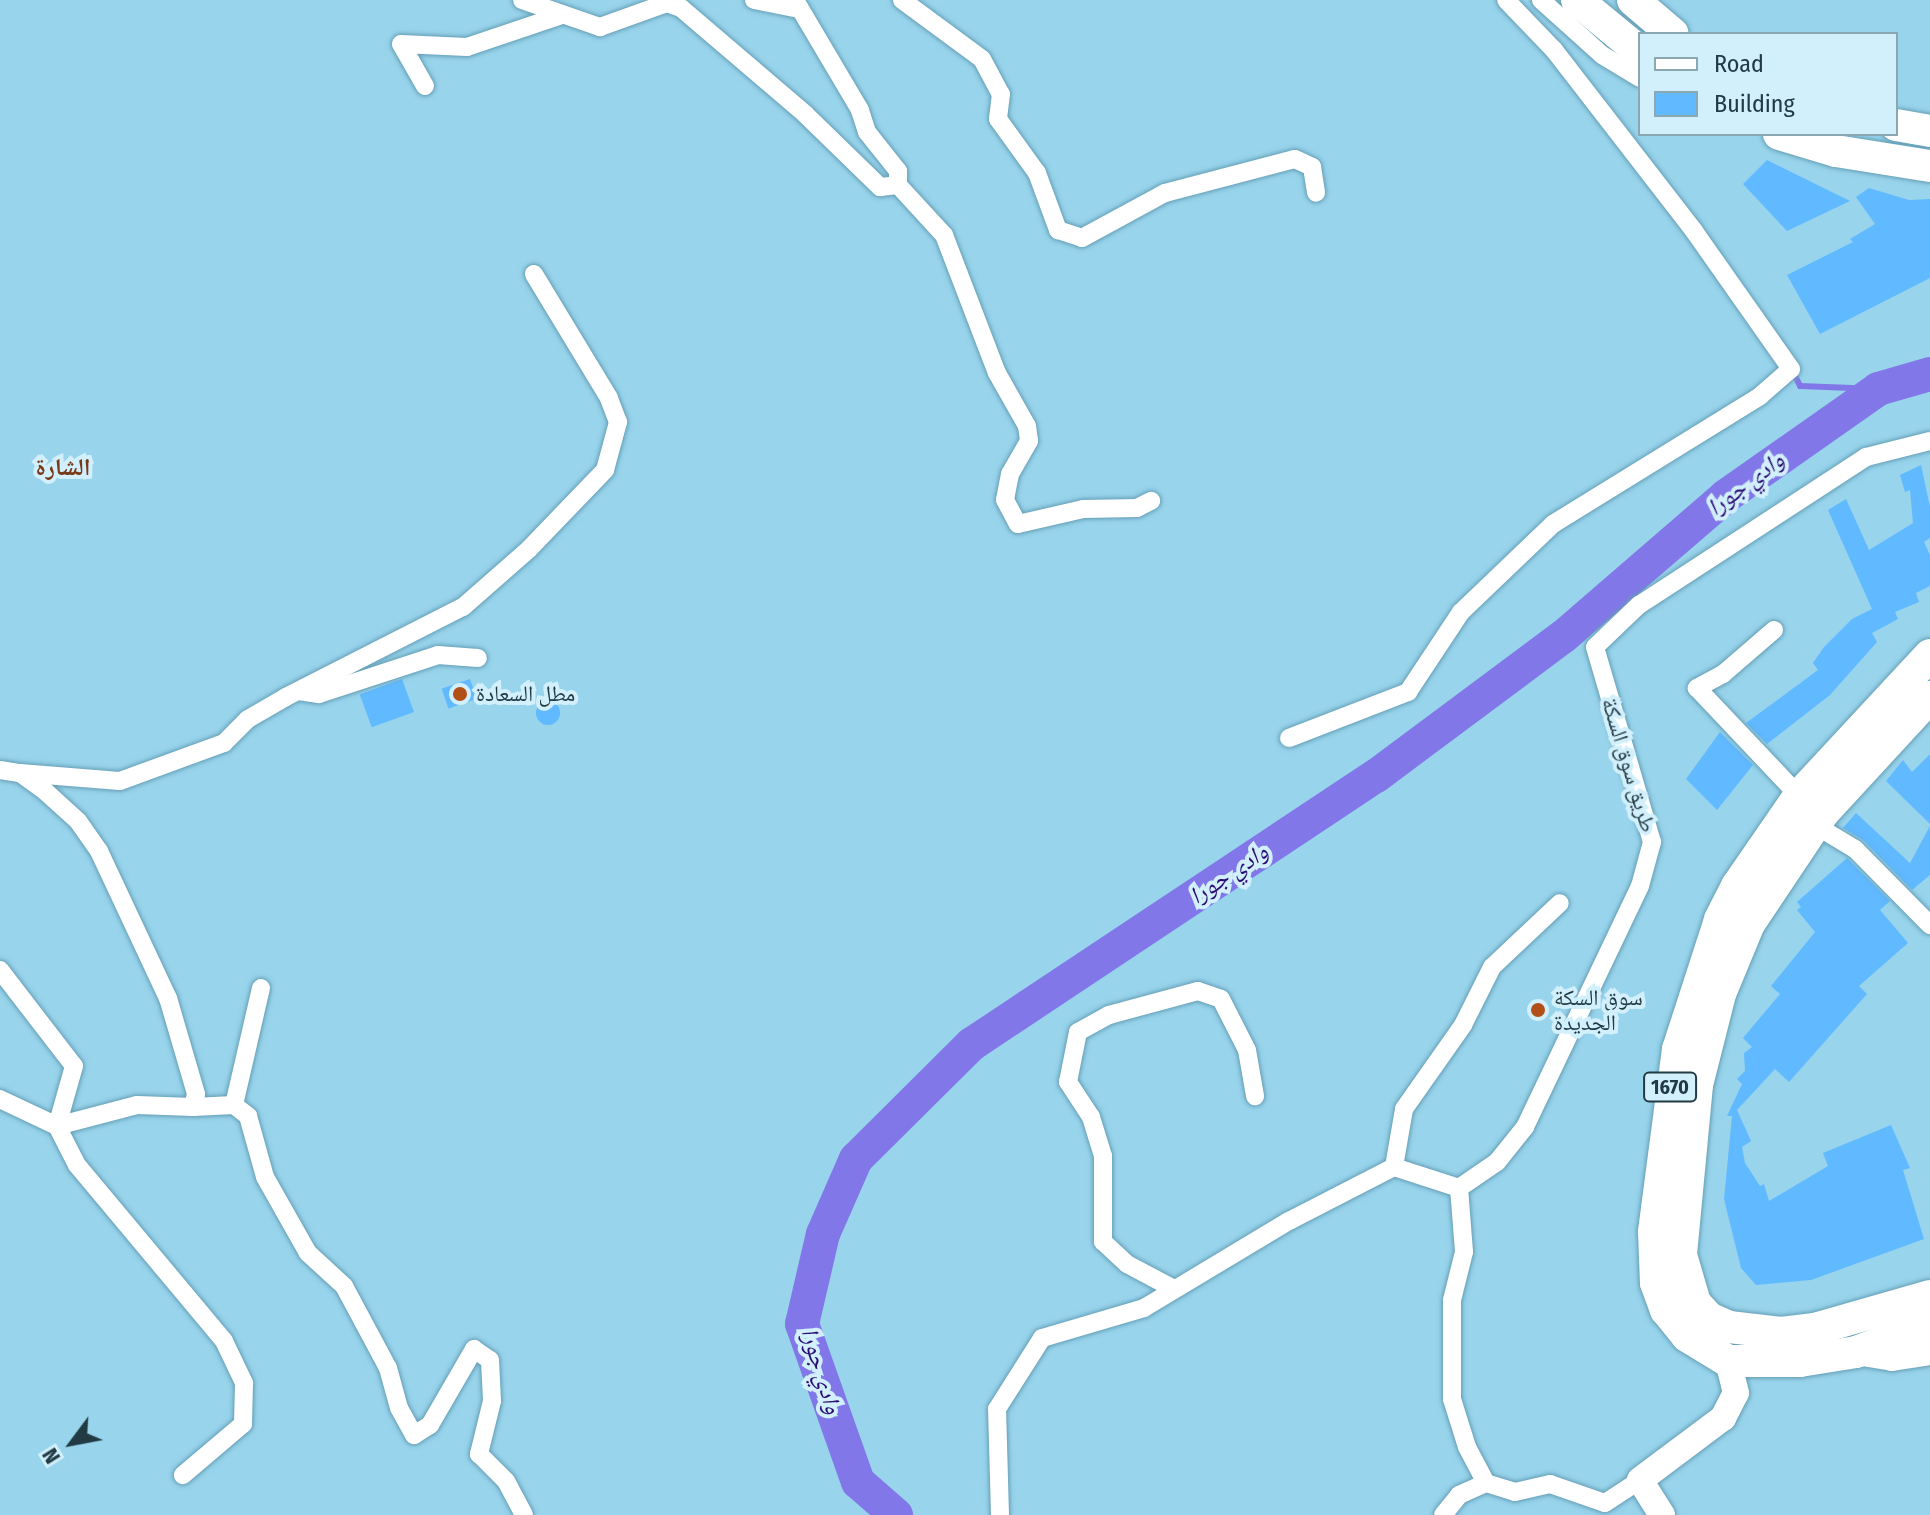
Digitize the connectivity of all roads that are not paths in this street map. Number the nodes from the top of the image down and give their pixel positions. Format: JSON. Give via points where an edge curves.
{"nodes":[{"id":1,"x":522,"y":0,"type":"edge"},
{"id":2,"x":754,"y":0,"type":"edge"},
{"id":3,"x":902,"y":0,"type":"edge"},
{"id":4,"x":1506,"y":0,"type":"edge"},
{"id":5,"x":1541,"y":0,"type":"edge"},
{"id":6,"x":1577,"y":0,"type":"edge"},
{"id":7,"x":1633,"y":0,"type":"edge"},
{"id":8,"x":798,"y":4,"type":"edge"},
{"id":9,"x":559,"y":16,"type":"junction"},
{"id":10,"x":1671,"y":32,"type":"edge"},
{"id":11,"x":1638,"y":50,"type":"edge"},
{"id":12,"x":1638,"y":77,"type":"edge"},
{"id":13,"x":425,"y":86,"type":"dead end"},
{"id":14,"x":1898,"y":125,"type":"edge"},
{"id":15,"x":1930,"y":131,"type":"edge"},
{"id":16,"x":1786,"y":136,"type":"edge"},
{"id":17,"x":1930,"y":166,"type":"edge"},
{"id":18,"x":898,"y":185,"type":"junction"},
{"id":19,"x":1316,"y":193,"type":"dead end"},
{"id":20,"x":534,"y":274,"type":"dead end"},
{"id":21,"x":1930,"y":441,"type":"edge"},
{"id":22,"x":1151,"y":501,"type":"dead end"},
{"id":23,"x":1774,"y":630,"type":"dead end"},
{"id":24,"x":1930,"y":655,"type":"edge"},
{"id":25,"x":478,"y":658,"type":"dead end"},
{"id":26,"x":299,"y":691,"type":"junction"},
{"id":27,"x":1928,"y":702,"type":"edge"},
{"id":28,"x":1289,"y":738,"type":"dead end"},
{"id":29,"x":0,"y":770,"type":"edge"},
{"id":30,"x":20,"y":773,"type":"junction"},
{"id":31,"x":1799,"y":796,"type":"junction"},
{"id":32,"x":1815,"y":825,"type":"junction"},
{"id":33,"x":1560,"y":903,"type":"dead end"},
{"id":34,"x":1930,"y":925,"type":"edge"},
{"id":35,"x":0,"y":970,"type":"edge"},
{"id":36,"x":261,"y":988,"type":"dead end"},
{"id":37,"x":1255,"y":1096,"type":"dead end"},
{"id":38,"x":0,"y":1099,"type":"edge"},
{"id":39,"x":234,"y":1105,"type":"junction"},
{"id":40,"x":193,"y":1107,"type":"junction"},
{"id":41,"x":57,"y":1126,"type":"junction"},
{"id":42,"x":1394,"y":1167,"type":"junction"},
{"id":43,"x":1459,"y":1188,"type":"junction"},
{"id":44,"x":1174,"y":1289,"type":"junction"},
{"id":45,"x":1930,"y":1296,"type":"edge"},
{"id":46,"x":1930,"y":1324,"type":"edge"},
{"id":47,"x":1729,"y":1327,"type":"junction"},
{"id":48,"x":1856,"y":1352,"type":"junction"},
{"id":49,"x":1930,"y":1352,"type":"edge"},
{"id":50,"x":1728,"y":1361,"type":"junction"},
{"id":51,"x":183,"y":1475,"type":"dead end"},
{"id":52,"x":1640,"y":1480,"type":"junction"},
{"id":53,"x":1486,"y":1483,"type":"junction"},
{"id":54,"x":524,"y":1515,"type":"edge"},
{"id":55,"x":1000,"y":1515,"type":"edge"},
{"id":56,"x":1443,"y":1515,"type":"edge"},
{"id":57,"x":1662,"y":1515,"type":"edge"}],
"edges":[{"from":1,"to":9,"type":"street"},
{"from":2,"to":8,"type":"street"},
{"from":3,"to":19,"type":"street","via":[[982,59],[1001,94],[998,119],[1037,173],[1058,230],[1082,238],[1165,193],[1295,159],[1312,167]]},
{"from":4,"to":28,"type":"street","via":[[1554,50],[1675,205],[1791,369],[1760,396],[1553,524],[1461,612],[1408,692]]},
{"from":5,"to":12,"type":"street","via":[[1602,55]]},
{"from":6,"to":11,"type":"highway"},
{"from":7,"to":10,"type":"highway"},
{"from":8,"to":18,"type":"street","via":[[860,110],[867,132],[898,171]]},
{"from":9,"to":13,"type":"street","via":[[467,47],[401,44]]},
{"from":9,"to":18,"type":"street","via":[[600,27],[667,3],[681,8],[805,114],[880,187]]},
{"from":14,"to":15,"type":"highway"},
{"from":16,"to":17,"type":"highway","via":[[1836,151]]},
{"from":18,"to":22,"type":"street","via":[[944,235],[997,373],[1027,426],[1029,441],[1010,474],[1005,500],[1018,524],[1083,509],[1137,508]]},
{"from":20,"to":26,"type":"street","via":[[609,398],[618,422],[605,470],[463,607]]},
{"from":21,"to":43,"type":"street","name":"طريق سوق السكة","via":[[1866,457],[1639,605],[1595,647],[1652,842],[1640,886],[1525,1127],[1497,1162]]},
{"from":23,"to":31,"type":"street","via":[[1733,667],[1697,688]]},
{"from":24,"to":31,"type":"highway","number":"1670"},
{"from":25,"to":26,"type":"street","via":[[438,655],[319,694]]},
{"from":26,"to":30,"type":"street","via":[[248,719],[224,743],[136,779]]},
{"from":27,"to":32,"type":"highway","number":"1670"},
{"from":29,"to":30,"type":"street"},
{"from":30,"to":40,"type":"street","via":[[78,821],[99,851],[168,998],[190,1062]]},
{"from":31,"to":50,"type":"highway","number":"1670","via":[[1720,920],[1687,1013],[1669,1095],[1654,1232],[1656,1283],[1666,1310],[1687,1336]]},
{"from":32,"to":34,"type":"street","via":[[1855,849]]},
{"from":32,"to":47,"type":"highway","number":"1670","via":[[1749,924],[1720,994],[1697,1085],[1681,1255],[1695,1303],[1709,1318]]},
{"from":33,"to":42,"type":"street","via":[[1492,967],[1463,1025],[1404,1109]]},
{"from":35,"to":41,"type":"street","via":[[74,1066]]},
{"from":36,"to":39,"type":"street"},
{"from":37,"to":44,"type":"street","via":[[1247,1050],[1221,999],[1198,991],[1109,1015],[1078,1032],[1068,1082],[1091,1117],[1103,1156],[1103,1242],[1127,1264]]},
{"from":38,"to":41,"type":"street"},
{"from":39,"to":40,"type":"street"},
{"from":39,"to":54,"type":"street","via":[[248,1116],[265,1177],[308,1253],[344,1286],[388,1368],[399,1408],[414,1435],[430,1425],[474,1349],[490,1360],[492,1401],[479,1454],[506,1481]]},
{"from":40,"to":41,"type":"street","via":[[137,1105]]},
{"from":41,"to":51,"type":"street","via":[[77,1165],[131,1236],[224,1341],[244,1383],[243,1424]]},
{"from":42,"to":43,"type":"street"},
{"from":42,"to":44,"type":"street"},
{"from":43,"to":53,"type":"street","via":[[1464,1252],[1452,1300],[1452,1399],[1467,1447]]},
{"from":44,"to":55,"type":"street","via":[[1144,1308],[1042,1338],[997,1409]]},
{"from":45,"to":47,"type":"highway","number":"1670","via":[[1815,1329],[1781,1333]]},
{"from":46,"to":48,"type":"highway"},
{"from":47,"to":50,"type":"highway"},
{"from":48,"to":49,"type":"street","via":[[1892,1358]]},
{"from":48,"to":50,"type":"highway","via":[[1800,1361]]},
{"from":50,"to":52,"type":"street","via":[[1736,1393],[1723,1418]]},
{"from":52,"to":53,"type":"street","via":[[1605,1503],[1550,1484],[1515,1492]]},
{"from":52,"to":57,"type":"street"},
{"from":53,"to":56,"type":"street","via":[[1459,1495]]}]}
